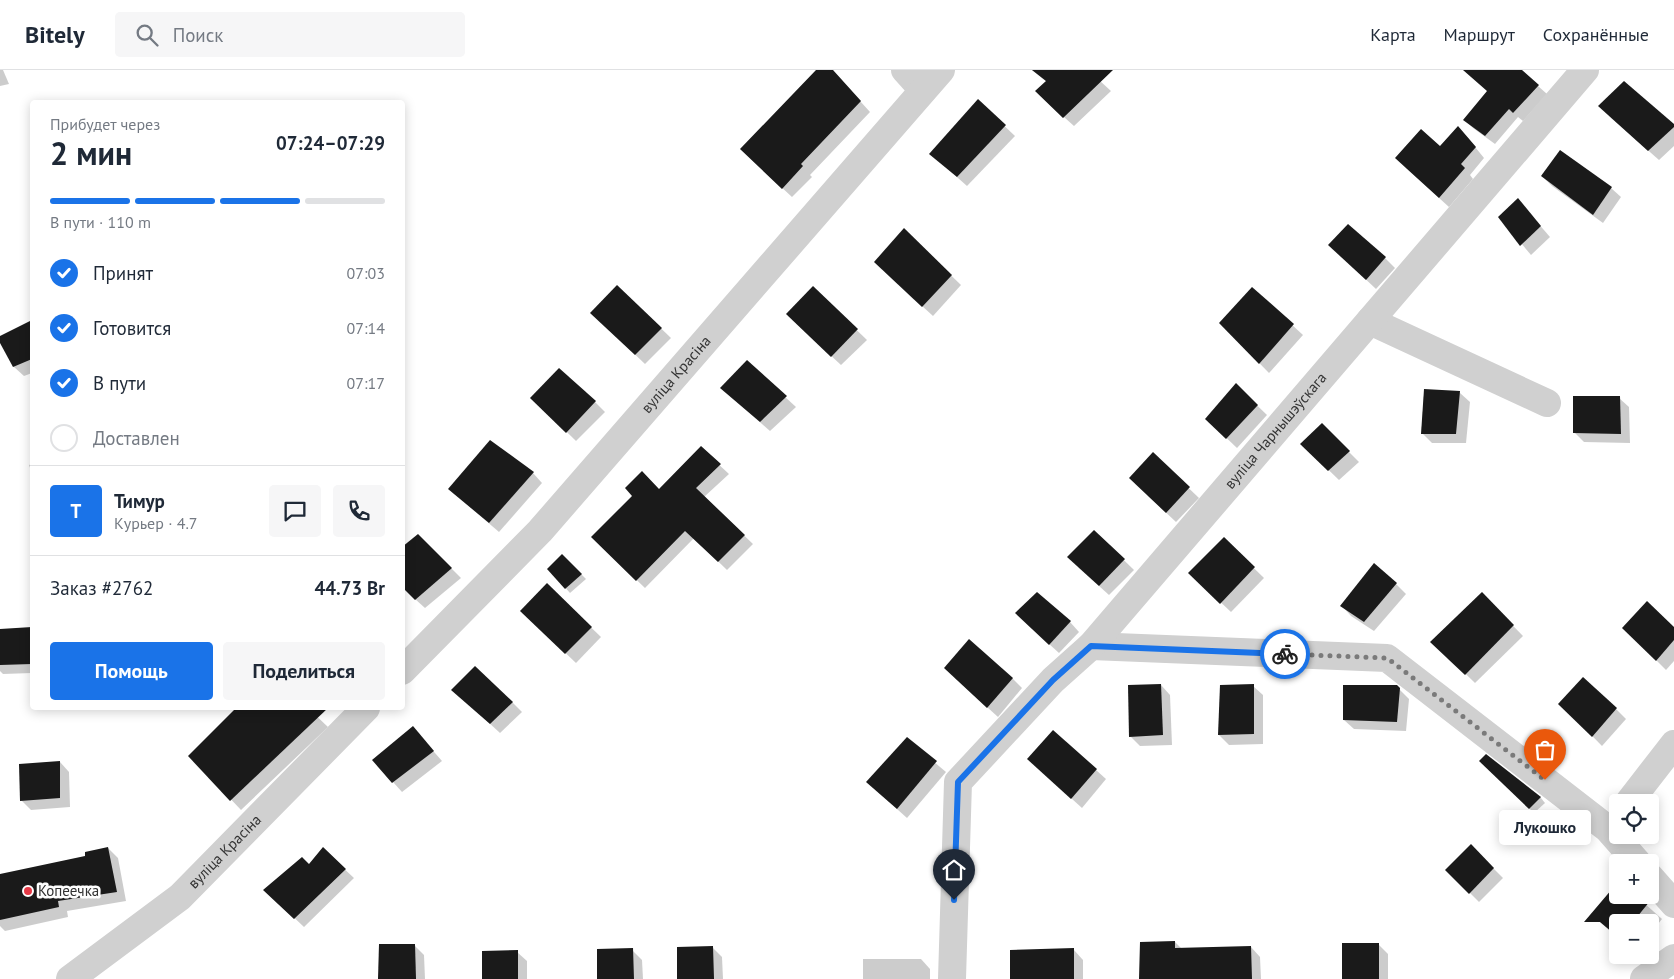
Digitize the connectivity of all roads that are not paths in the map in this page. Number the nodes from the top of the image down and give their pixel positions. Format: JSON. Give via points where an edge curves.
{"nodes":[{"id":1,"x":941,"y":70,"type":"edge"},
{"id":2,"x":1585,"y":70,"type":"edge"},
{"id":3,"x":914,"y":80,"type":"edge"},
{"id":4,"x":1370,"y":321,"type":"junction"},
{"id":5,"x":1548,"y":403,"type":"dead end"},
{"id":6,"x":1091,"y":646,"type":"junction"},
{"id":7,"x":405,"y":668,"type":"edge"},
{"id":8,"x":364,"y":710,"type":"edge"},
{"id":9,"x":1674,"y":744,"type":"edge"},
{"id":10,"x":1635,"y":794,"type":"edge"},
{"id":11,"x":1609,"y":820,"type":"edge"},
{"id":12,"x":1659,"y":887,"type":"edge"},
{"id":13,"x":1674,"y":904,"type":"edge"},
{"id":14,"x":1674,"y":958,"type":"edge"},
{"id":15,"x":70,"y":979,"type":"edge"},
{"id":16,"x":952,"y":979,"type":"edge"},
{"id":17,"x":1644,"y":979,"type":"edge"}],
"edges":[{"from":1,"to":3,"type":"street","name":"вуліца Красіна"},
{"from":2,"to":4,"type":"street","name":"вуліца Чарнышэўскага"},
{"from":3,"to":7,"type":"street","name":"вуліца Красіна","via":[[540,531]]},
{"from":4,"to":5,"type":"street"},
{"from":4,"to":6,"type":"street","name":"вуліца Чарнышэўскага"},
{"from":6,"to":11,"type":"street","via":[[1387,658]]},
{"from":6,"to":16,"type":"street","name":"вуліца Чарнышэўскага","via":[[1053,680],[958,782]]},
{"from":8,"to":15,"type":"street","name":"вуліца Красіна","via":[[180,897]]},
{"from":9,"to":10,"type":"street"},
{"from":12,"to":13,"type":"street"},
{"from":14,"to":17,"type":"street"}]}
